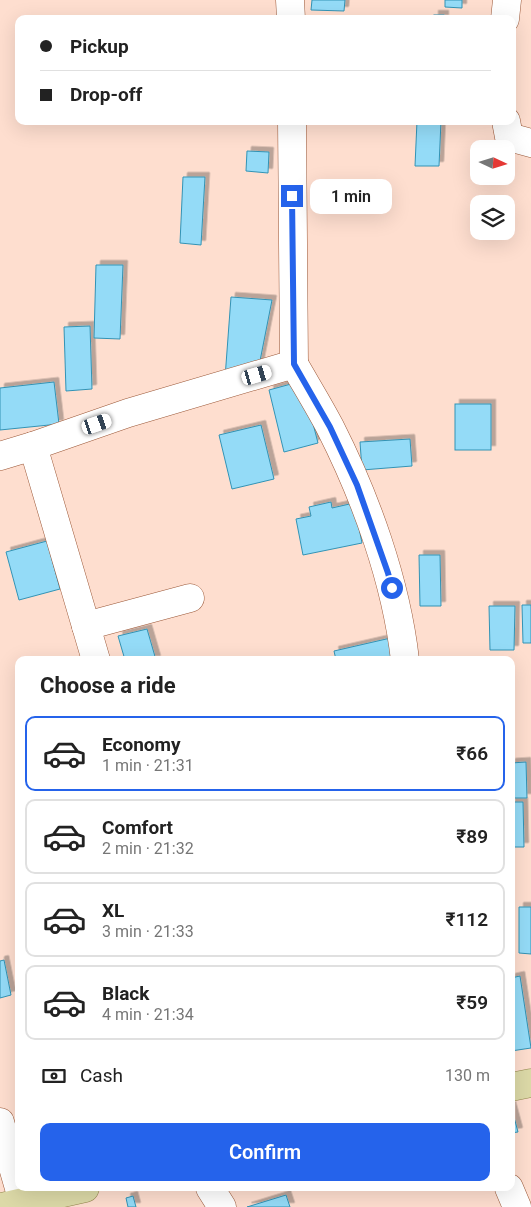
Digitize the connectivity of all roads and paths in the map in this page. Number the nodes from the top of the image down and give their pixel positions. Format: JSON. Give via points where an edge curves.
{"nodes":[{"id":1,"x":290,"y":0,"type":"edge"},
{"id":2,"x":507,"y":0,"type":"edge"},
{"id":3,"x":291,"y":15,"type":"edge"},
{"id":4,"x":506,"y":15,"type":"edge"},
{"id":5,"x":292,"y":125,"type":"edge"},
{"id":6,"x":507,"y":125,"type":"edge"},
{"id":7,"x":531,"y":143,"type":"edge"},
{"id":8,"x":294,"y":364,"type":"junction"},
{"id":9,"x":33,"y":446,"type":"junction"},
{"id":10,"x":0,"y":456,"type":"edge"},
{"id":11,"x":190,"y":598,"type":"dead end"},
{"id":12,"x":86,"y":626,"type":"junction"},
{"id":13,"x":95,"y":656,"type":"edge"},
{"id":14,"x":404,"y":656,"type":"edge"},
{"id":15,"x":531,"y":1082,"type":"edge"},
{"id":16,"x":515,"y":1086,"type":"edge"},
{"id":17,"x":0,"y":1122,"type":"edge"},
{"id":18,"x":72,"y":1191,"type":"edge"},
{"id":19,"x":212,"y":1191,"type":"edge"},
{"id":20,"x":510,"y":1191,"type":"edge"},
{"id":21,"x":12,"y":1205,"type":"edge"},
{"id":22,"x":222,"y":1207,"type":"edge"},
{"id":23,"x":517,"y":1207,"type":"edge"}],
"edges":[{"from":1,"to":3,"type":"street"},
{"from":2,"to":4,"type":"street"},
{"from":5,"to":8,"type":"street"},
{"from":6,"to":7,"type":"street","via":[[509,137]]},
{"from":8,"to":9,"type":"street","via":[[128,413]]},
{"from":8,"to":14,"type":"street","via":[[330,427],[357,485],[388,573]]},
{"from":9,"to":10,"type":"street"},
{"from":9,"to":12,"type":"street"},
{"from":11,"to":12,"type":"street"},
{"from":12,"to":13,"type":"street"},
{"from":15,"to":16,"type":"main road"},
{"from":17,"to":21,"type":"street"},
{"from":18,"to":21,"type":"main road"},
{"from":19,"to":22,"type":"street"},
{"from":20,"to":23,"type":"street"}]}
